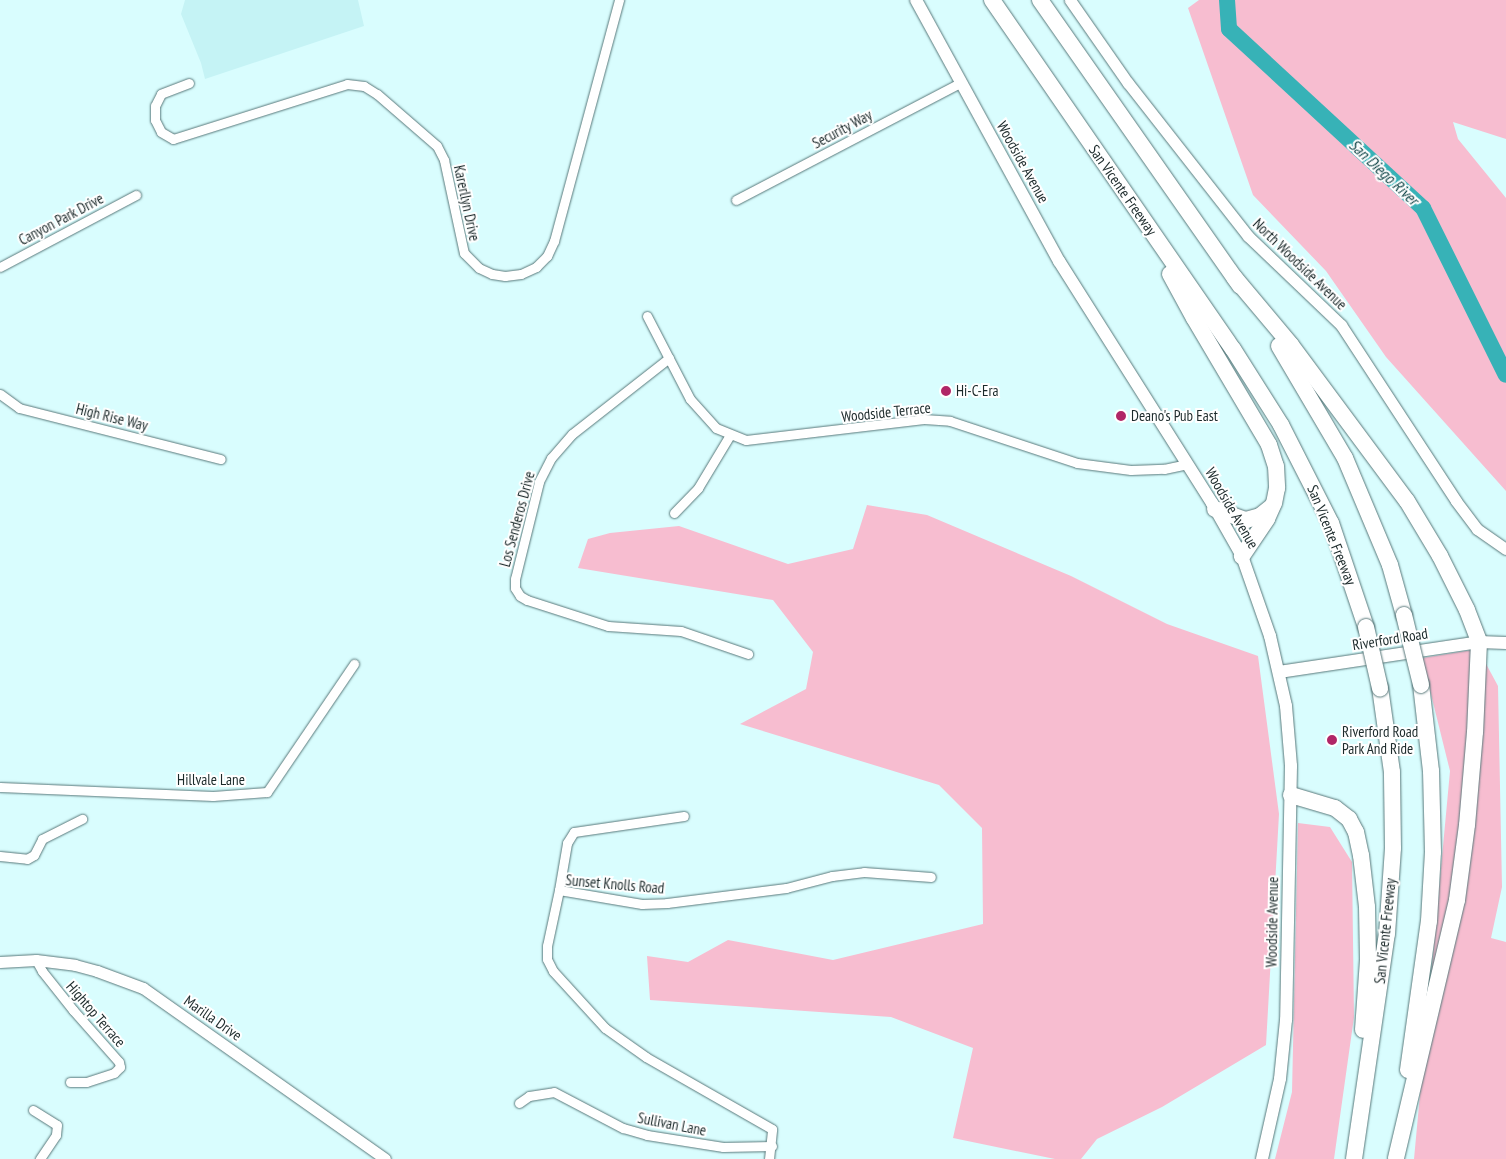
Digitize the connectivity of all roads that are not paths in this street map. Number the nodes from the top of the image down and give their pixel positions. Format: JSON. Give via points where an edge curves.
{"nodes":[{"id":1,"x":618,"y":0,"type":"edge"},
{"id":2,"x":916,"y":0,"type":"edge"},
{"id":3,"x":992,"y":0,"type":"edge"},
{"id":4,"x":1040,"y":0,"type":"edge"},
{"id":5,"x":1070,"y":0,"type":"edge"},
{"id":6,"x":189,"y":83,"type":"dead end"},
{"id":7,"x":960,"y":83,"type":"junction"},
{"id":8,"x":136,"y":194,"type":"dead end"},
{"id":9,"x":736,"y":200,"type":"dead end"},
{"id":10,"x":1135,"y":208,"type":"junction"},
{"id":11,"x":0,"y":267,"type":"edge"},
{"id":12,"x":1234,"y":277,"type":"junction"},
{"id":13,"x":647,"y":316,"type":"dead end"},
{"id":14,"x":669,"y":358,"type":"junction"},
{"id":15,"x":0,"y":394,"type":"edge"},
{"id":16,"x":730,"y":435,"type":"junction"},
{"id":17,"x":221,"y":459,"type":"dead end"},
{"id":18,"x":1187,"y":464,"type":"junction"},
{"id":19,"x":1274,"y":503,"type":"junction"},
{"id":20,"x":1215,"y":509,"type":"junction"},
{"id":21,"x":674,"y":513,"type":"dead end"},
{"id":22,"x":1506,"y":549,"type":"edge"},
{"id":23,"x":1242,"y":556,"type":"junction"},
{"id":24,"x":1479,"y":642,"type":"junction"},
{"id":25,"x":1506,"y":644,"type":"edge"},
{"id":26,"x":748,"y":654,"type":"dead end"},
{"id":27,"x":354,"y":664,"type":"dead end"},
{"id":28,"x":1279,"y":672,"type":"junction"},
{"id":29,"x":0,"y":788,"type":"edge"},
{"id":30,"x":1290,"y":795,"type":"junction"},
{"id":31,"x":684,"y":816,"type":"dead end"},
{"id":32,"x":82,"y":819,"type":"dead end"},
{"id":33,"x":0,"y":856,"type":"edge"},
{"id":34,"x":931,"y":877,"type":"dead end"},
{"id":35,"x":559,"y":890,"type":"junction"},
{"id":36,"x":36,"y":960,"type":"junction"},
{"id":37,"x":0,"y":962,"type":"edge"},
{"id":38,"x":70,"y":1082,"type":"dead end"},
{"id":39,"x":518,"y":1103,"type":"dead end"},
{"id":40,"x":33,"y":1110,"type":"dead end"},
{"id":41,"x":772,"y":1146,"type":"junction"},
{"id":42,"x":1396,"y":1158,"type":"edge"},
{"id":43,"x":40,"y":1159,"type":"edge"},
{"id":44,"x":385,"y":1159,"type":"edge"},
{"id":45,"x":769,"y":1159,"type":"edge"},
{"id":46,"x":1262,"y":1159,"type":"edge"},
{"id":47,"x":1352,"y":1159,"type":"edge"}],
"edges":[{"from":1,"to":6,"type":"street","name":"Karerllyn Drive","via":[[554,241],[547,256],[536,267],[521,274],[492,274],[479,268],[464,253],[444,160],[437,146],[364,86],[347,84],[173,139],[161,132],[155,120],[155,106],[162,94]]},
{"from":2,"to":7,"type":"main road","name":"Woodside Avenue"},
{"from":3,"to":10,"type":"highway","name":"San Vicente Freeway"},
{"from":4,"to":12,"type":"highway"},
{"from":5,"to":22,"type":"street","name":"North Woodside Avenue","via":[[1128,84],[1248,236],[1341,325],[1477,529]]},
{"from":7,"to":9,"type":"street","name":"Security Way"},
{"from":7,"to":18,"type":"main road","name":"Woodside Avenue","via":[[1059,261]]},
{"from":8,"to":11,"type":"street","name":"Canyon Park Drive"},
{"from":10,"to":19,"type":"highway","via":[[1194,318],[1269,445],[1276,466]]},
{"from":10,"to":47,"type":"highway","name":"San Vicente Freeway","bridge":true,"via":[[1282,425],[1331,523],[1366,627],[1380,688],[1392,772],[1393,848],[1387,934]]},
{"from":12,"to":24,"type":"highway","via":[[1291,345],[1407,501],[1440,556]]},
{"from":12,"to":42,"type":"highway","bridge":true,"via":[[1295,370],[1344,458],[1390,566],[1421,685],[1431,772],[1433,852],[1429,921]]},
{"from":13,"to":14,"type":"street","name":"Woodside Terrace"},
{"from":14,"to":16,"type":"street","name":"Woodside Terrace","via":[[690,399],[716,428]]},
{"from":14,"to":26,"type":"street","name":"Los Senderos Drive","via":[[572,434],[551,458],[539,482],[515,588],[527,600],[608,626],[681,631]]},
{"from":15,"to":17,"type":"street","name":"High Rise Way","via":[[19,408]]},
{"from":16,"to":18,"type":"street","name":"Woodside Terrace","via":[[746,440],[924,419],[950,421],[1077,463],[1132,470]]},
{"from":16,"to":21,"type":"street","via":[[698,488]]},
{"from":18,"to":20,"type":"main road","name":"Woodside Avenue"},
{"from":19,"to":20,"type":"highway","via":[[1260,516],[1246,520]]},
{"from":19,"to":23,"type":"highway"},
{"from":20,"to":23,"type":"main road","name":"Woodside Avenue"},
{"from":23,"to":28,"type":"main road","name":"Woodside Avenue"},
{"from":24,"to":25,"type":"main road","name":"Riverford Road"},
{"from":24,"to":28,"type":"main road","name":"Riverford Road"},
{"from":24,"to":42,"type":"highway","via":[[1467,825],[1457,900]]},
{"from":27,"to":29,"type":"street","name":"Hillvale Lane","via":[[267,792],[213,796]]},
{"from":28,"to":30,"type":"main road","name":"Woodside Avenue","via":[[1291,766]]},
{"from":30,"to":46,"type":"main road","name":"Woodside Avenue","via":[[1286,1020],[1280,1079]]},
{"from":30,"to":47,"type":"highway","via":[[1335,808],[1349,819],[1356,832],[1361,855],[1367,907],[1368,960]]},
{"from":31,"to":35,"type":"street","via":[[574,832],[567,842]]},
{"from":32,"to":33,"type":"street","via":[[42,839],[34,855],[27,859]]},
{"from":34,"to":35,"type":"street","name":"Sunset Knolls Road","via":[[864,872],[832,876],[786,888],[642,904]]},
{"from":35,"to":41,"type":"street","name":"Sunset Knolls Road","via":[[547,946],[553,971],[605,1028],[646,1056],[772,1128]]},
{"from":36,"to":37,"type":"street","name":"Marilla Drive"},
{"from":36,"to":38,"type":"street","name":"Hightop Terrace","via":[[73,1010],[119,1062],[120,1067],[114,1073],[86,1082]]},
{"from":36,"to":44,"type":"street","name":"Marilla Drive","via":[[97,971],[142,988]]},
{"from":39,"to":41,"type":"street","name":"Sullivan Lane","via":[[529,1096],[554,1092],[624,1128],[647,1135],[723,1147]]},
{"from":40,"to":43,"type":"street","via":[[57,1125],[56,1135]]},
{"from":41,"to":45,"type":"street","name":"Sunset Knolls Road"}]}
